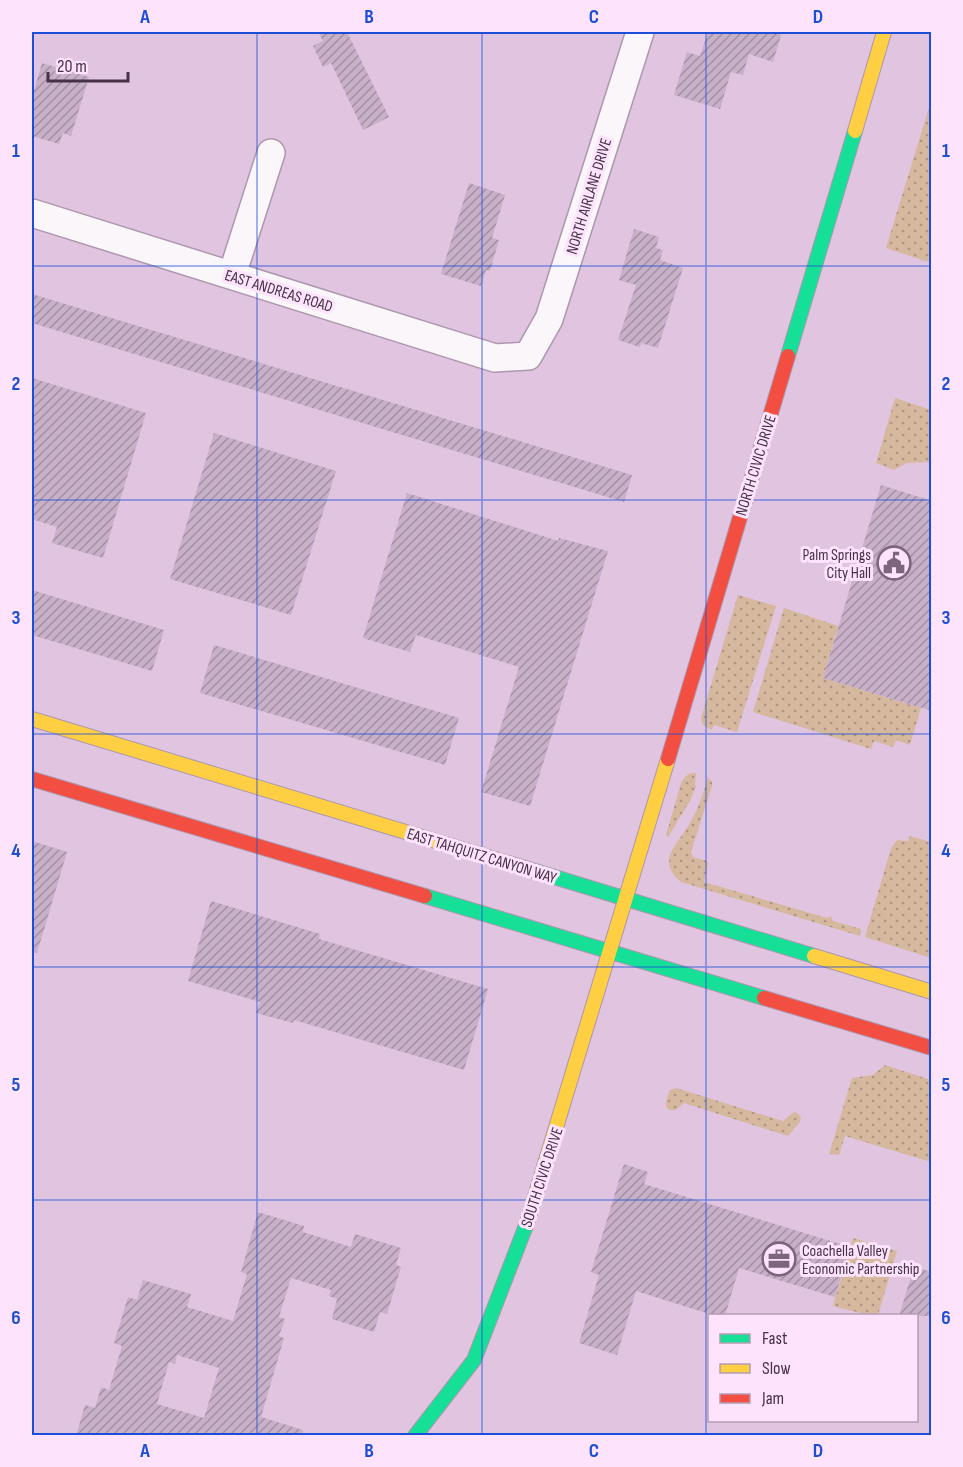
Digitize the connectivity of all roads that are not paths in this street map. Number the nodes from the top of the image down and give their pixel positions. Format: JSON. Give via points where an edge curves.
{"nodes":[{"id":1,"x":640,"y":32,"type":"edge"},
{"id":2,"x":884,"y":32,"type":"edge"},
{"id":3,"x":271,"y":153,"type":"dead end"},
{"id":4,"x":32,"y":213,"type":"edge"},
{"id":5,"x":232,"y":275,"type":"junction"},
{"id":6,"x":528,"y":356,"type":"joint"},
{"id":7,"x":32,"y":719,"type":"edge"},
{"id":8,"x":32,"y":779,"type":"edge"},
{"id":9,"x":626,"y":899,"type":"junction"},
{"id":10,"x":610,"y":952,"type":"junction"},
{"id":11,"x":932,"y":992,"type":"edge"},
{"id":12,"x":932,"y":1048,"type":"edge"},
{"id":13,"x":415,"y":1436,"type":"edge"}],
"edges":[{"from":1,"to":6,"type":"street","name":"NORTH AIRLANE DRIVE","via":[[549,319]]},
{"from":2,"to":9,"type":"main road","name":"NORTH CIVIC DRIVE"},
{"from":3,"to":5,"type":"street"},
{"from":4,"to":5,"type":"street","name":"EAST ANDREAS ROAD"},
{"from":5,"to":6,"type":"street","name":"EAST ANDREAS ROAD","via":[[495,358]]},
{"from":7,"to":9,"type":"main road","name":"EAST TAHQUITZ CANYON WAY"},
{"from":8,"to":10,"type":"main road"},
{"from":9,"to":10,"type":"main road","name":"SOUTH CIVIC DRIVE"},
{"from":9,"to":11,"type":"main road","name":"EAST TAHQUITZ CANYON WAY"},
{"from":10,"to":12,"type":"main road"},
{"from":10,"to":13,"type":"main road","name":"SOUTH CIVIC DRIVE","via":[[527,1223],[474,1360]]}]}
